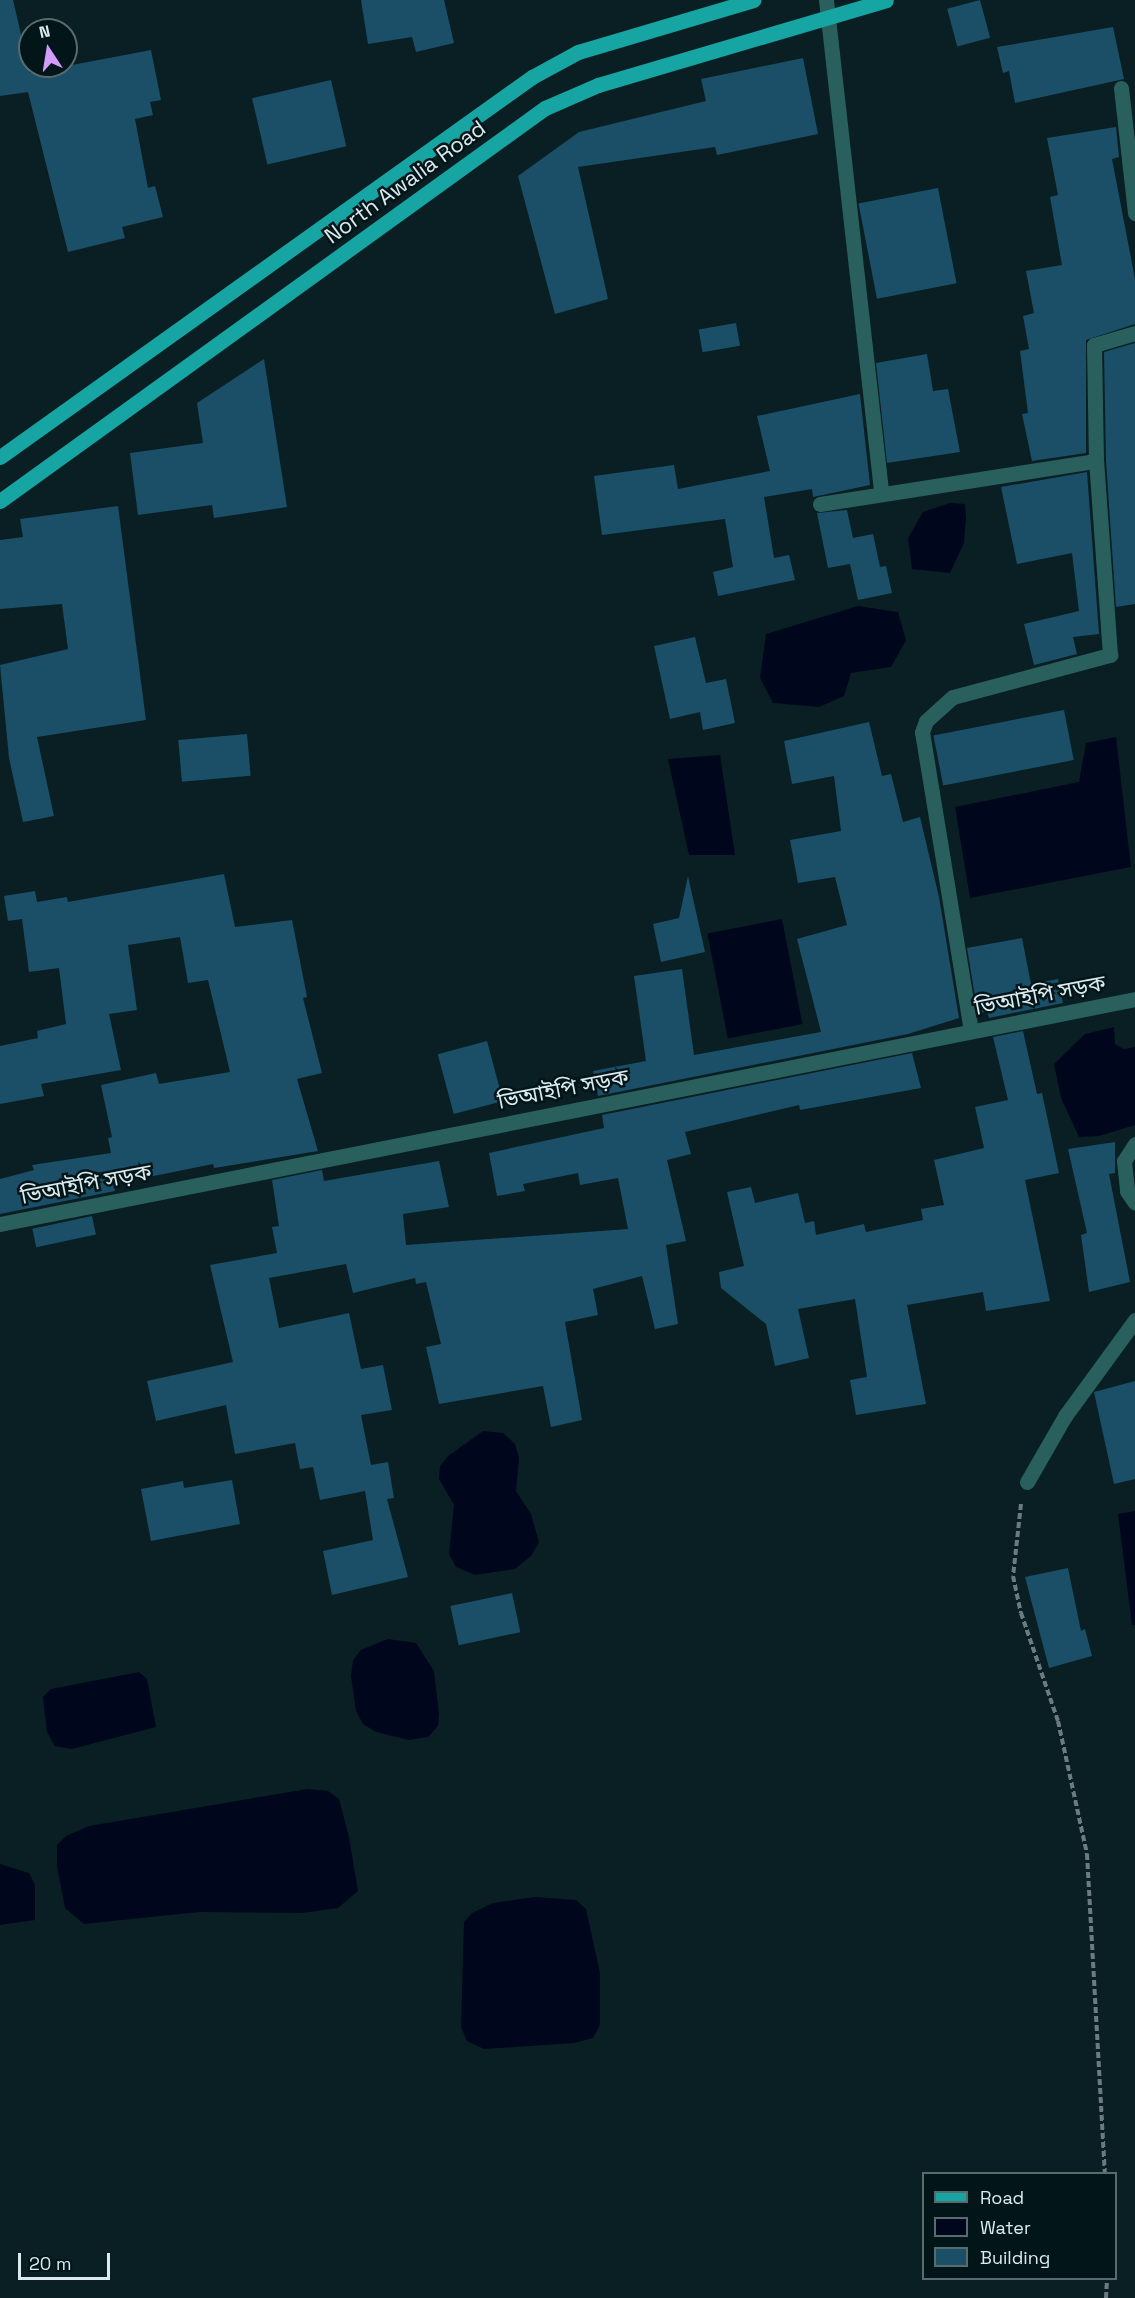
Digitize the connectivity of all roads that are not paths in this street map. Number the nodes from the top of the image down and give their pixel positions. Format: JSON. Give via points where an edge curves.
{"nodes":[{"id":1,"x":753,"y":0,"type":"edge"},
{"id":2,"x":826,"y":0,"type":"edge"},
{"id":3,"x":886,"y":0,"type":"edge"},
{"id":4,"x":830,"y":18,"type":"junction"},
{"id":5,"x":1121,"y":88,"type":"dead end"},
{"id":6,"x":1135,"y":213,"type":"edge"},
{"id":7,"x":1135,"y":333,"type":"edge"},
{"id":8,"x":0,"y":457,"type":"edge"},
{"id":9,"x":1096,"y":461,"type":"junction"},
{"id":10,"x":881,"y":494,"type":"junction"},
{"id":11,"x":0,"y":501,"type":"edge"},
{"id":12,"x":820,"y":504,"type":"dead end"},
{"id":13,"x":1135,"y":999,"type":"edge"},
{"id":14,"x":971,"y":1031,"type":"junction"},
{"id":15,"x":1135,"y":1144,"type":"edge"},
{"id":16,"x":1135,"y":1203,"type":"edge"},
{"id":17,"x":0,"y":1224,"type":"edge"},
{"id":18,"x":1135,"y":1320,"type":"edge"},
{"id":19,"x":1027,"y":1482,"type":"road end"}],
"edges":[{"from":1,"to":8,"type":"main road","name":"North Awalia Road","via":[[578,52],[532,77]]},
{"from":2,"to":4,"type":"street"},
{"from":3,"to":4,"type":"main road","name":"North Awalia Road"},
{"from":4,"to":10,"type":"street"},
{"from":4,"to":11,"type":"main road","name":"North Awalia Road","via":[[598,85],[545,108]]},
{"from":5,"to":6,"type":"street"},
{"from":7,"to":9,"type":"street","via":[[1094,345]]},
{"from":9,"to":10,"type":"street"},
{"from":9,"to":14,"type":"street","via":[[1110,655],[953,697],[926,721],[922,732]]},
{"from":10,"to":12,"type":"street"},
{"from":13,"to":14,"type":"street","name":"ভিআইপি সড়ক"},
{"from":14,"to":17,"type":"street","name":"ভিআইপি সড়ক"},
{"from":15,"to":16,"type":"street","via":[[1124,1161],[1127,1191]]},
{"from":18,"to":19,"type":"street","via":[[1065,1416]]}]}
